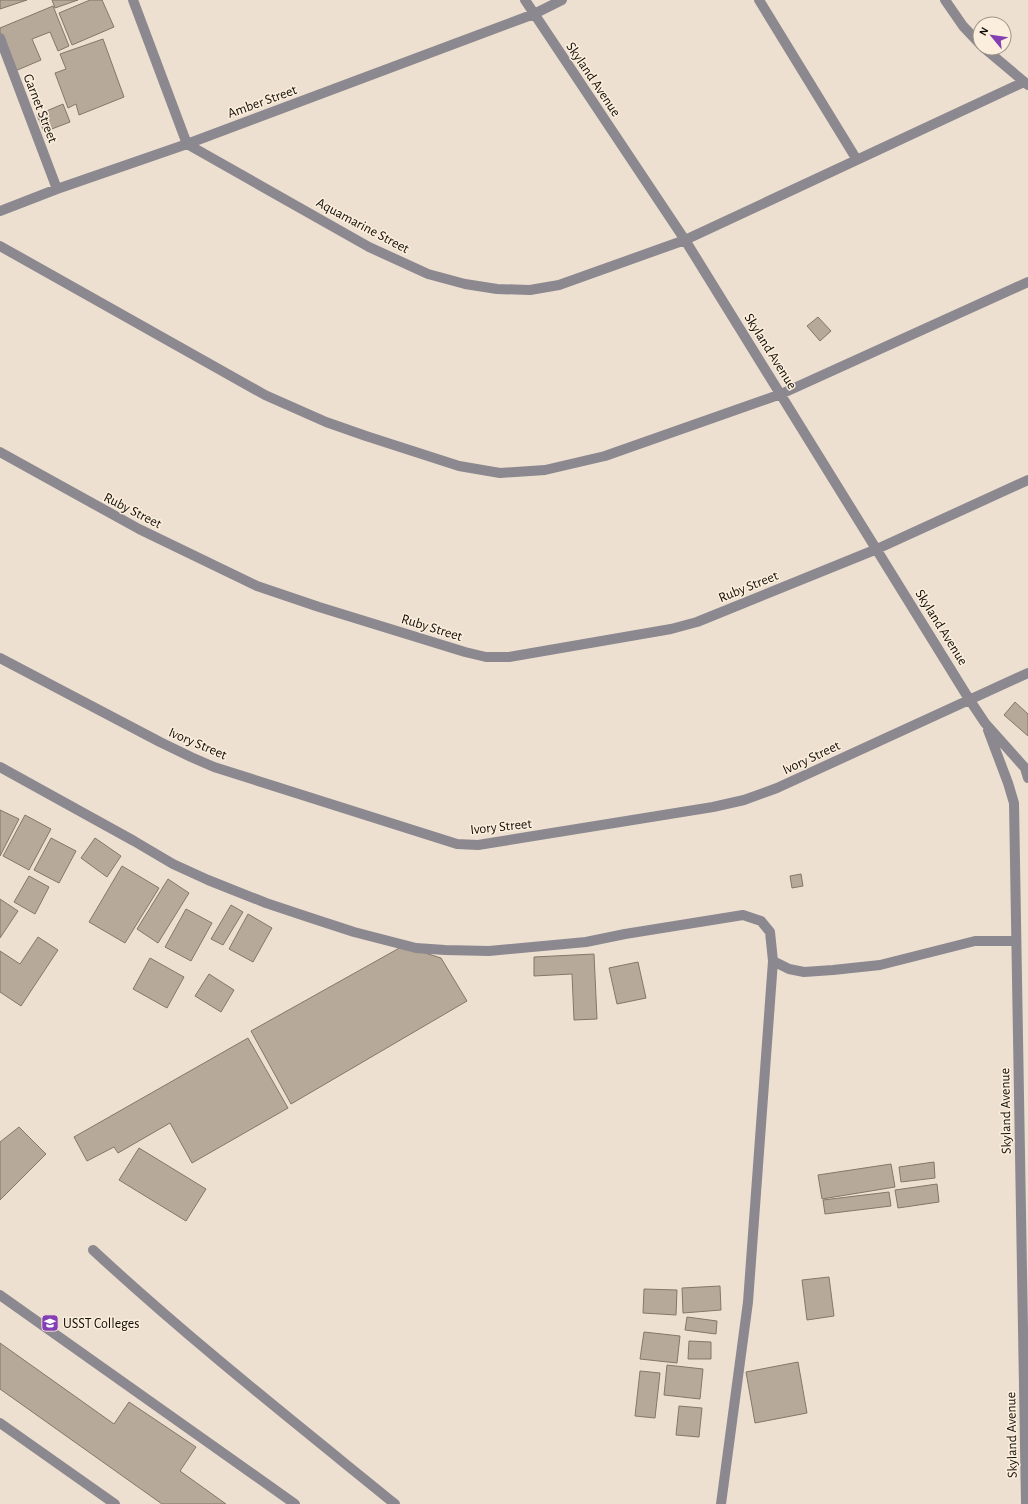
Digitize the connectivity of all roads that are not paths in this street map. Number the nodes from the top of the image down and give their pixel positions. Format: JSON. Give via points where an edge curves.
{"nodes":[{"id":1,"x":133,"y":0,"type":"edge"},
{"id":2,"x":525,"y":0,"type":"edge"},
{"id":3,"x":562,"y":0,"type":"edge"},
{"id":4,"x":759,"y":0,"type":"edge"},
{"id":5,"x":945,"y":0,"type":"edge"},
{"id":6,"x":534,"y":14,"type":"junction"},
{"id":7,"x":972,"y":36,"type":"edge"},
{"id":8,"x":0,"y":38,"type":"edge"},
{"id":9,"x":993,"y":56,"type":"edge"},
{"id":10,"x":1026,"y":84,"type":"edge"},
{"id":11,"x":187,"y":144,"type":"junction"},
{"id":12,"x":856,"y":160,"type":"junction"},
{"id":13,"x":57,"y":189,"type":"junction"},
{"id":14,"x":0,"y":211,"type":"edge"},
{"id":15,"x":685,"y":240,"type":"junction"},
{"id":16,"x":0,"y":246,"type":"edge"},
{"id":17,"x":1028,"y":282,"type":"edge"},
{"id":18,"x":781,"y":394,"type":"junction"},
{"id":19,"x":0,"y":452,"type":"edge"},
{"id":20,"x":1028,"y":480,"type":"edge"},
{"id":21,"x":877,"y":549,"type":"junction"},
{"id":22,"x":0,"y":658,"type":"edge"},
{"id":23,"x":1028,"y":673,"type":"edge"},
{"id":24,"x":970,"y":699,"type":"junction"},
{"id":25,"x":985,"y":723,"type":"junction"},
{"id":26,"x":0,"y":767,"type":"edge"},
{"id":27,"x":1028,"y":778,"type":"edge"},
{"id":28,"x":1016,"y":941,"type":"junction"},
{"id":29,"x":773,"y":961,"type":"junction"},
{"id":30,"x":93,"y":1250,"type":"dead end"},
{"id":31,"x":0,"y":1295,"type":"edge"},
{"id":32,"x":0,"y":1424,"type":"edge"},
{"id":33,"x":115,"y":1504,"type":"edge"},
{"id":34,"x":295,"y":1504,"type":"edge"},
{"id":35,"x":395,"y":1504,"type":"edge"},
{"id":36,"x":721,"y":1504,"type":"edge"},
{"id":37,"x":1026,"y":1504,"type":"edge"}],
"edges":[{"from":1,"to":11,"type":"street"},
{"from":2,"to":6,"type":"street","name":"Skyland Avenue"},
{"from":3,"to":6,"type":"street","name":"Amber Street"},
{"from":4,"to":12,"type":"street"},
{"from":5,"to":7,"type":"street"},
{"from":6,"to":11,"type":"street","name":"Amber Street"},
{"from":6,"to":15,"type":"street","name":"Skyland Avenue"},
{"from":8,"to":13,"type":"street","name":"Garnet Street"},
{"from":9,"to":10,"type":"street"},
{"from":10,"to":12,"type":"street","name":"Aquamarine Street"},
{"from":11,"to":13,"type":"street","name":"Amber Street"},
{"from":11,"to":15,"type":"street","name":"Aquamarine Street","via":[[369,247],[428,274],[465,284],[497,289],[530,290],[559,285]]},
{"from":12,"to":15,"type":"street","name":"Aquamarine Street"},
{"from":13,"to":14,"type":"street","name":"Amber Street"},
{"from":15,"to":18,"type":"street","name":"Skyland Avenue"},
{"from":16,"to":18,"type":"street","via":[[265,395],[326,422],[459,466],[500,473],[545,470],[605,456]]},
{"from":17,"to":18,"type":"street"},
{"from":18,"to":21,"type":"street","name":"Skyland Avenue"},
{"from":19,"to":21,"type":"street","name":"Ruby Street","via":[[139,529],[257,586],[486,657],[509,657],[678,627]]},
{"from":20,"to":21,"type":"street","name":"Ruby Street"},
{"from":21,"to":24,"type":"street","name":"Skyland Avenue"},
{"from":22,"to":24,"type":"street","name":"Ivory Street","via":[[214,767],[457,844],[478,845],[744,800],[777,788]]},
{"from":23,"to":24,"type":"street","name":"Ivory Street"},
{"from":24,"to":25,"type":"street","name":"Skyland Avenue"},
{"from":25,"to":27,"type":"street","name":"Skyland Avenue","via":[[1025,768]]},
{"from":25,"to":28,"type":"street","name":"Skyland Avenue","via":[[1014,803]]},
{"from":26,"to":29,"type":"street","via":[[173,864],[208,880],[311,918],[416,948],[489,951],[586,942],[743,915],[761,921],[770,932]]},
{"from":28,"to":29,"type":"street","via":[[975,941],[880,966],[833,970],[804,972],[789,969]]},
{"from":28,"to":37,"type":"street","name":"Skyland Avenue"},
{"from":29,"to":36,"type":"street","via":[[748,1302]]},
{"from":30,"to":35,"type":"street","via":[[279,1410]]},
{"from":31,"to":34,"type":"street"},
{"from":32,"to":33,"type":"street"}]}
